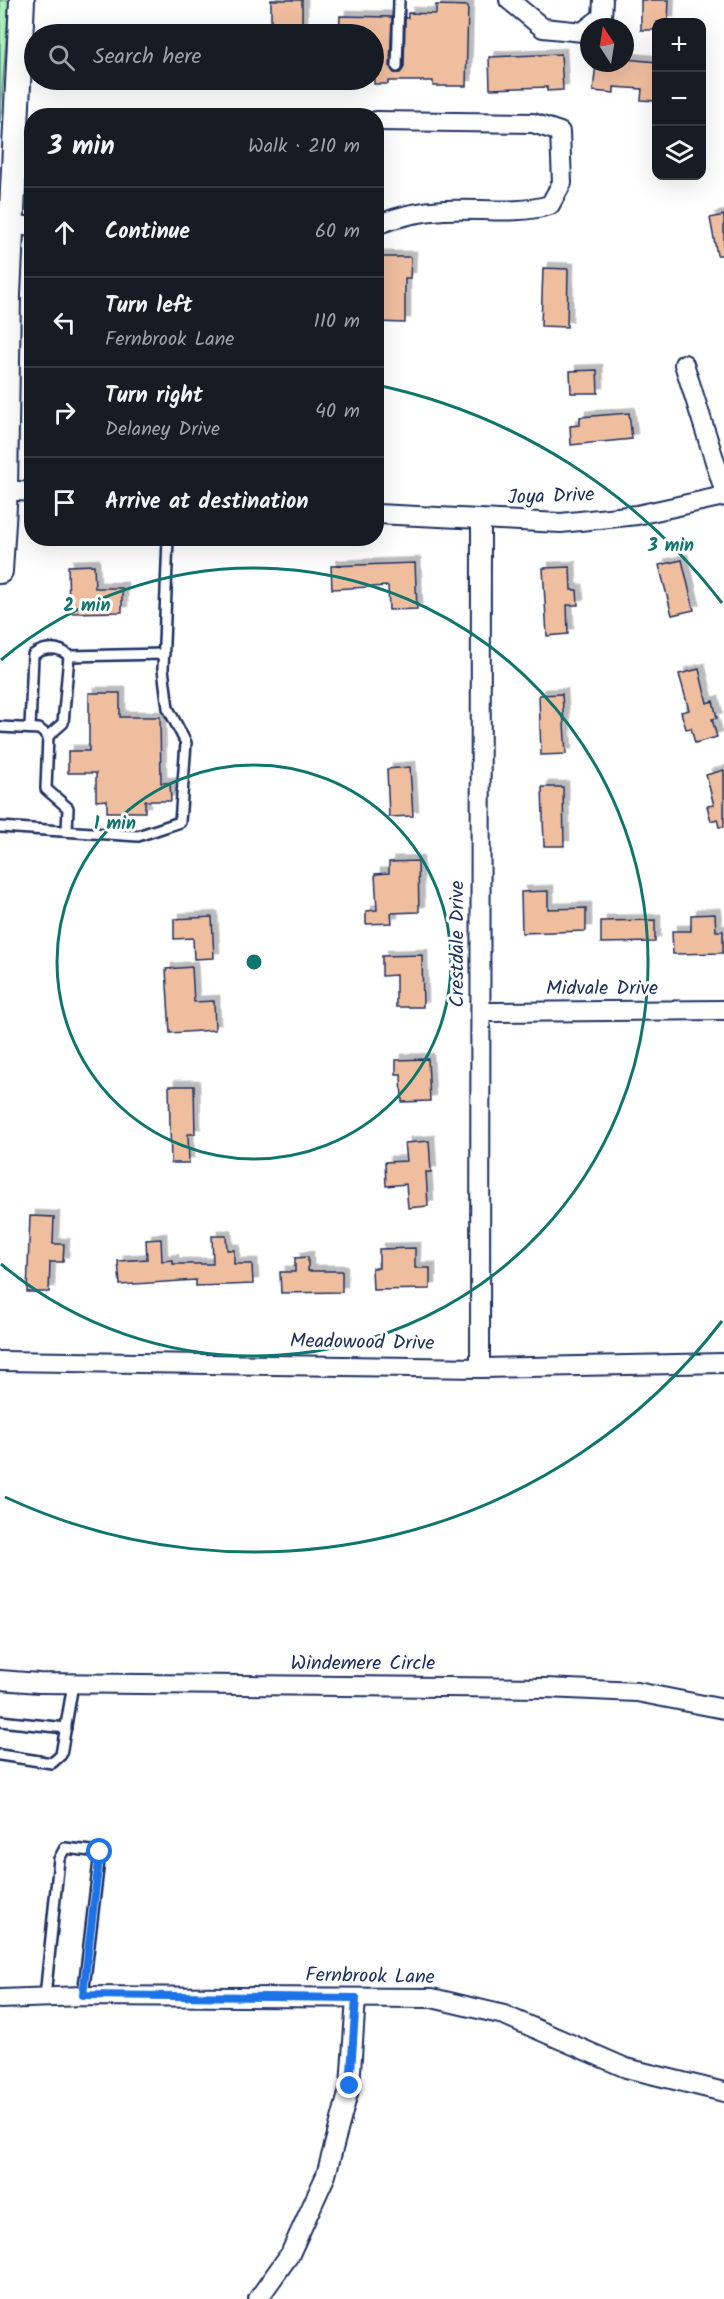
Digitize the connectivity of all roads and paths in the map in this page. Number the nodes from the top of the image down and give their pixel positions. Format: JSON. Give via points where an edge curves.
{"nodes":[{"id":1,"x":22,"y":0,"type":"edge"},
{"id":2,"x":399,"y":0,"type":"edge"},
{"id":3,"x":509,"y":0,"type":"edge"},
{"id":4,"x":603,"y":0,"type":"edge"},
{"id":5,"x":601,"y":18,"type":"edge"},
{"id":6,"x":580,"y":32,"type":"edge"},
{"id":7,"x":397,"y":67,"type":"dead end"},
{"id":8,"x":384,"y":122,"type":"edge"},
{"id":9,"x":384,"y":222,"type":"edge"},
{"id":10,"x":15,"y":225,"type":"edge"},
{"id":11,"x":684,"y":364,"type":"dead end"},
{"id":12,"x":5,"y":490,"type":"junction"},
{"id":13,"x":724,"y":490,"type":"edge"},
{"id":14,"x":24,"y":491,"type":"edge"},
{"id":15,"x":724,"y":496,"type":"edge"},
{"id":16,"x":384,"y":515,"type":"edge"},
{"id":17,"x":481,"y":521,"type":"junction"},
{"id":18,"x":168,"y":546,"type":"edge"},
{"id":19,"x":0,"y":571,"type":"edge"},
{"id":20,"x":164,"y":654,"type":"junction"},
{"id":21,"x":69,"y":656,"type":"junction"},
{"id":22,"x":0,"y":727,"type":"edge"},
{"id":23,"x":30,"y":728,"type":"junction"},
{"id":24,"x":48,"y":736,"type":"junction"},
{"id":25,"x":0,"y":827,"type":"edge"},
{"id":26,"x":67,"y":831,"type":"junction"},
{"id":27,"x":724,"y":1010,"type":"edge"},
{"id":28,"x":481,"y":1012,"type":"junction"},
{"id":29,"x":0,"y":1361,"type":"edge"},
{"id":30,"x":724,"y":1363,"type":"edge"},
{"id":31,"x":480,"y":1368,"type":"junction"},
{"id":32,"x":0,"y":1680,"type":"edge"},
{"id":33,"x":73,"y":1684,"type":"junction"},
{"id":34,"x":724,"y":1709,"type":"edge"},
{"id":35,"x":0,"y":1721,"type":"edge"},
{"id":36,"x":66,"y":1728,"type":"junction"},
{"id":37,"x":0,"y":1755,"type":"edge"},
{"id":38,"x":83,"y":1995,"type":"junction"},
{"id":39,"x":45,"y":1997,"type":"junction"},
{"id":40,"x":356,"y":1998,"type":"junction"},
{"id":41,"x":0,"y":1999,"type":"edge"},
{"id":42,"x":724,"y":2092,"type":"edge"},
{"id":43,"x":258,"y":2299,"type":"edge"}],
"edges":[{"from":1,"to":10,"type":"main road"},
{"from":2,"to":7,"type":"lane"},
{"from":3,"to":6,"type":"street","via":[[543,28]]},
{"from":4,"to":5,"type":"street"},
{"from":8,"to":9,"type":"street","via":[[484,120],[533,123],[560,132],[562,183],[550,205],[528,211],[444,210],[404,214]]},
{"from":10,"to":12,"type":"main road","via":[[8,295]]},
{"from":11,"to":13,"type":"street"},
{"from":12,"to":14,"type":"street"},
{"from":12,"to":19,"type":"main road"},
{"from":15,"to":17,"type":"street","name":"Joya Drive","via":[[637,515],[561,523]]},
{"from":16,"to":17,"type":"street","name":"Joya Drive"},
{"from":17,"to":28,"type":"street","name":"Crestdale Drive"},
{"from":18,"to":20,"type":"lane"},
{"from":20,"to":21,"type":"lane"},
{"from":20,"to":26,"type":"lane","via":[[168,708],[186,743],[180,822],[138,836]]},
{"from":21,"to":23,"type":"lane","via":[[63,650],[42,649],[33,655]]},
{"from":21,"to":24,"type":"lane","via":[[63,723]]},
{"from":22,"to":23,"type":"lane"},
{"from":23,"to":24,"type":"lane"},
{"from":24,"to":26,"type":"lane","via":[[46,789],[68,808]]},
{"from":25,"to":26,"type":"lane"},
{"from":27,"to":28,"type":"street","name":"Midvale Drive"},
{"from":28,"to":31,"type":"street","name":"Crestdale Drive"},
{"from":29,"to":31,"type":"street","name":"Meadowood Drive"},
{"from":30,"to":31,"type":"street","name":"Meadowood Drive"},
{"from":32,"to":33,"type":"street","name":"Windemere Circle"},
{"from":33,"to":34,"type":"street","name":"Windemere Circle","via":[[546,1688],[637,1692]]},
{"from":33,"to":36,"type":"lane"},
{"from":35,"to":36,"type":"lane"},
{"from":36,"to":37,"type":"lane","via":[[61,1755],[52,1763]]},
{"from":38,"to":39,"type":"street","name":"Fernbrook Lane"},
{"from":38,"to":39,"type":"lane","via":[[100,1852],[66,1848],[60,1859]]},
{"from":38,"to":40,"type":"street","name":"Fernbrook Lane"},
{"from":39,"to":41,"type":"street","name":"Fernbrook Lane"},
{"from":40,"to":42,"type":"street","name":"Fernbrook Lane","via":[[432,1998],[504,2015],[626,2068]]},
{"from":40,"to":43,"type":"street","via":[[350,2086],[326,2175],[290,2254]]}]}
